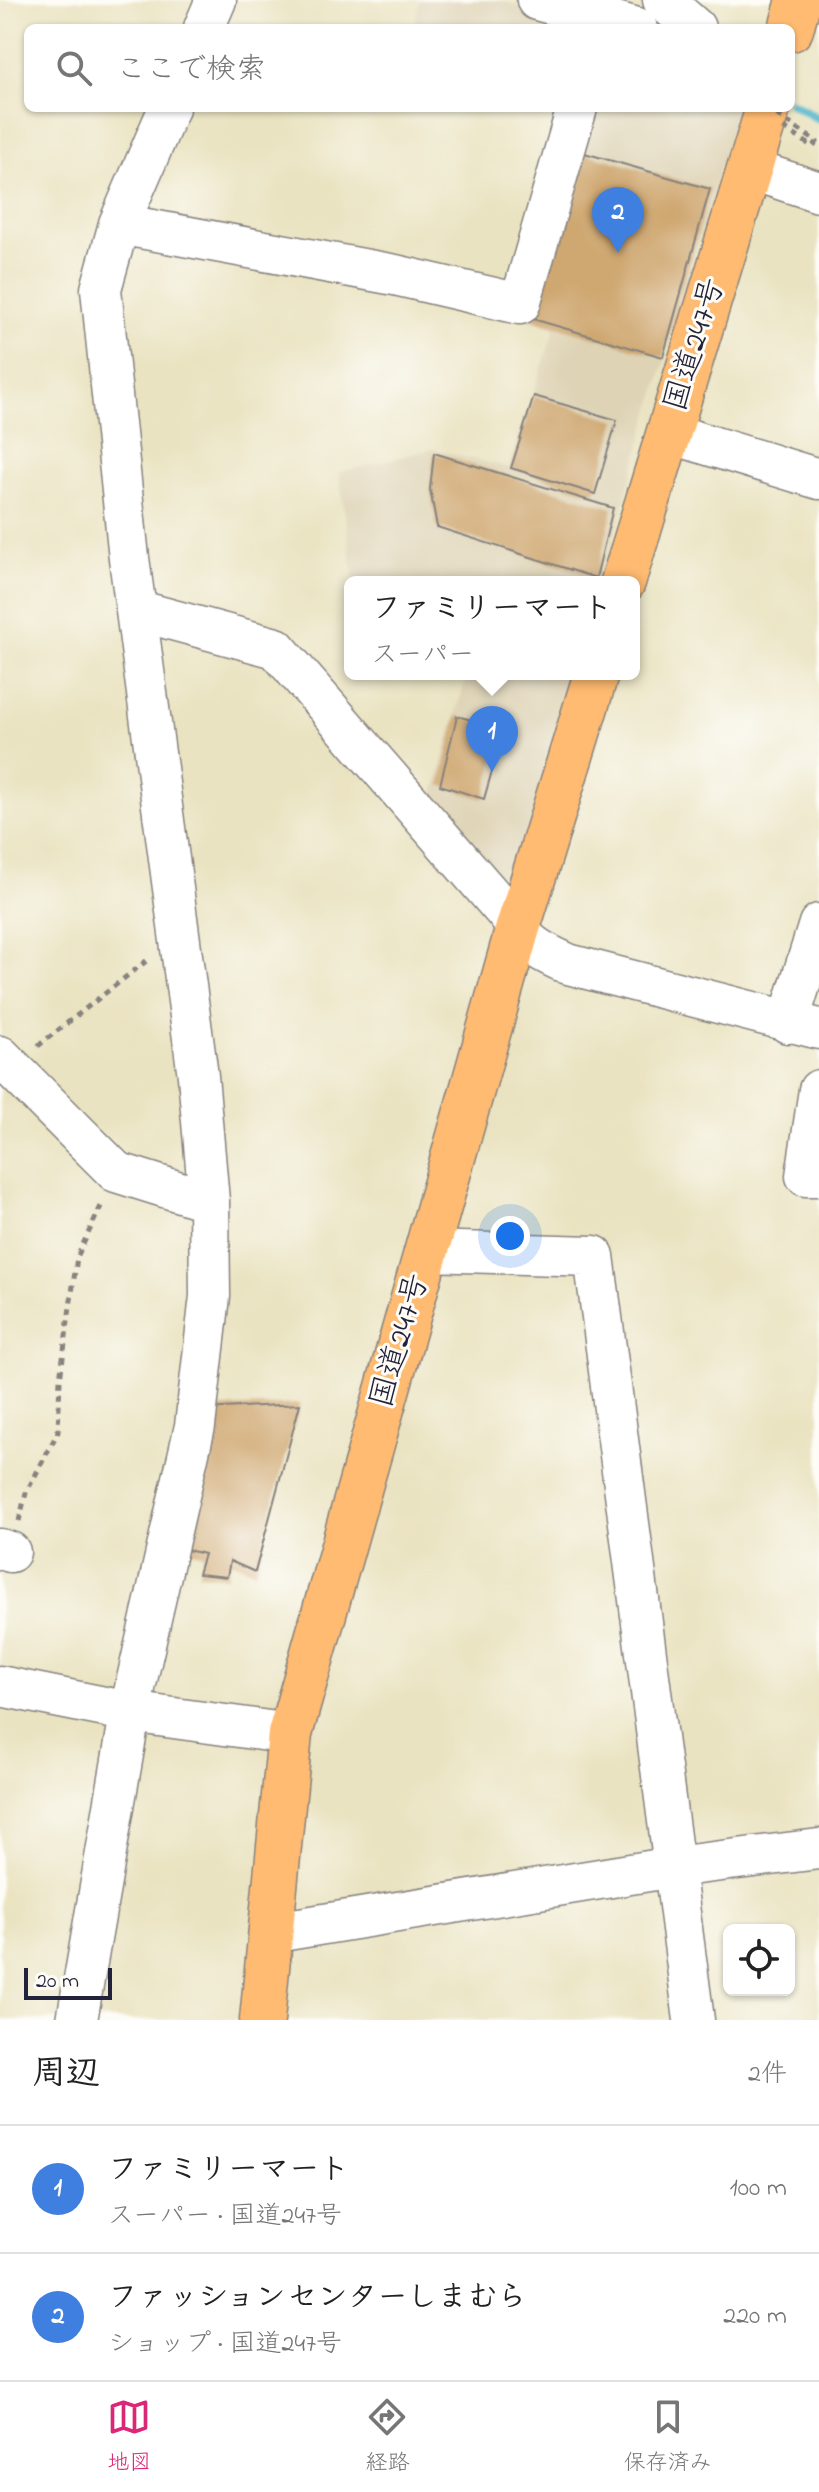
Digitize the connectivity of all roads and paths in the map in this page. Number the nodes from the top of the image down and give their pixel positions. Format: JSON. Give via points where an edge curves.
{"nodes":[{"id":1,"x":216,"y":0,"type":"edge"},
{"id":2,"x":537,"y":0,"type":"edge"},
{"id":3,"x":663,"y":0,"type":"edge"},
{"id":4,"x":799,"y":0,"type":"edge"},
{"id":5,"x":206,"y":24,"type":"edge"},
{"id":6,"x":611,"y":24,"type":"edge"},
{"id":7,"x":690,"y":24,"type":"edge"},
{"id":8,"x":792,"y":24,"type":"edge"},
{"id":9,"x":167,"y":112,"type":"edge"},
{"id":10,"x":576,"y":112,"type":"edge"},
{"id":11,"x":772,"y":114,"type":"edge"},
{"id":12,"x":749,"y":169,"type":"junction"},
{"id":13,"x":819,"y":192,"type":"edge"},
{"id":14,"x":119,"y":224,"type":"junction"},
{"id":15,"x":669,"y":433,"type":"junction"},
{"id":16,"x":819,"y":479,"type":"edge"},
{"id":17,"x":625,"y":576,"type":"edge"},
{"id":18,"x":136,"y":610,"type":"junction"},
{"id":19,"x":594,"y":680,"type":"edge"},
{"id":20,"x":819,"y":924,"type":"edge"},
{"id":21,"x":517,"y":931,"type":"junction"},
{"id":22,"x":179,"y":935,"type":"junction"},
{"id":23,"x":804,"y":1026,"type":"edge"},
{"id":24,"x":5,"y":1061,"type":"edge"},
{"id":25,"x":819,"y":1090,"type":"edge"},
{"id":26,"x":116,"y":1172,"type":"junction"},
{"id":27,"x":819,"y":1176,"type":"edge"},
{"id":28,"x":209,"y":1201,"type":"junction"},
{"id":29,"x":426,"y":1251,"type":"junction"},
{"id":30,"x":5,"y":1550,"type":"edge"},
{"id":31,"x":0,"y":1686,"type":"edge"},
{"id":32,"x":130,"y":1712,"type":"junction"},
{"id":33,"x":290,"y":1734,"type":"junction"},
{"id":34,"x":819,"y":1849,"type":"edge"},
{"id":35,"x":673,"y":1867,"type":"junction"},
{"id":36,"x":269,"y":1933,"type":"junction"},
{"id":37,"x":77,"y":2020,"type":"edge"},
{"id":38,"x":262,"y":2020,"type":"edge"},
{"id":39,"x":694,"y":2020,"type":"edge"}],
"edges":[{"from":1,"to":5,"type":"street"},
{"from":2,"to":6,"type":"street"},
{"from":3,"to":7,"type":"street"},
{"from":4,"to":8,"type":"highway"},
{"from":9,"to":14,"type":"street"},
{"from":10,"to":14,"type":"street","via":[[520,304]]},
{"from":11,"to":11,"type":"path","bridge":true,"via":[[817,142],[813,147]]},
{"from":11,"to":12,"type":"highway","name":"国道247号"},
{"from":12,"to":13,"type":"street"},
{"from":12,"to":15,"type":"highway","name":"国道247号"},
{"from":14,"to":18,"type":"street","via":[[101,289]]},
{"from":15,"to":16,"type":"street"},
{"from":15,"to":17,"type":"highway","name":"国道247号"},
{"from":18,"to":21,"type":"street","via":[[276,648]]},
{"from":18,"to":22,"type":"street"},
{"from":19,"to":21,"type":"highway","name":"国道247号"},
{"from":20,"to":23,"type":"street"},
{"from":21,"to":23,"type":"street","via":[[534,949],[568,964]]},
{"from":21,"to":29,"type":"highway","name":"国道247号"},
{"from":22,"to":24,"type":"path"},
{"from":22,"to":28,"type":"street"},
{"from":24,"to":26,"type":"street"},
{"from":25,"to":27,"type":"street","via":[[806,1176]]},
{"from":26,"to":28,"type":"street"},
{"from":26,"to":30,"type":"path","via":[[77,1257],[58,1432],[26,1493]]},
{"from":28,"to":32,"type":"street","via":[[210,1296],[195,1426]]},
{"from":29,"to":33,"type":"highway","name":"国道247号"},
{"from":29,"to":35,"type":"street","via":[[594,1256]]},
{"from":31,"to":32,"type":"street"},
{"from":32,"to":33,"type":"street"},
{"from":32,"to":37,"type":"street"},
{"from":33,"to":36,"type":"highway","name":"国道247号"},
{"from":34,"to":35,"type":"street"},
{"from":35,"to":36,"type":"street"},
{"from":35,"to":39,"type":"street"},
{"from":36,"to":38,"type":"highway","name":"国道247号"}]}
